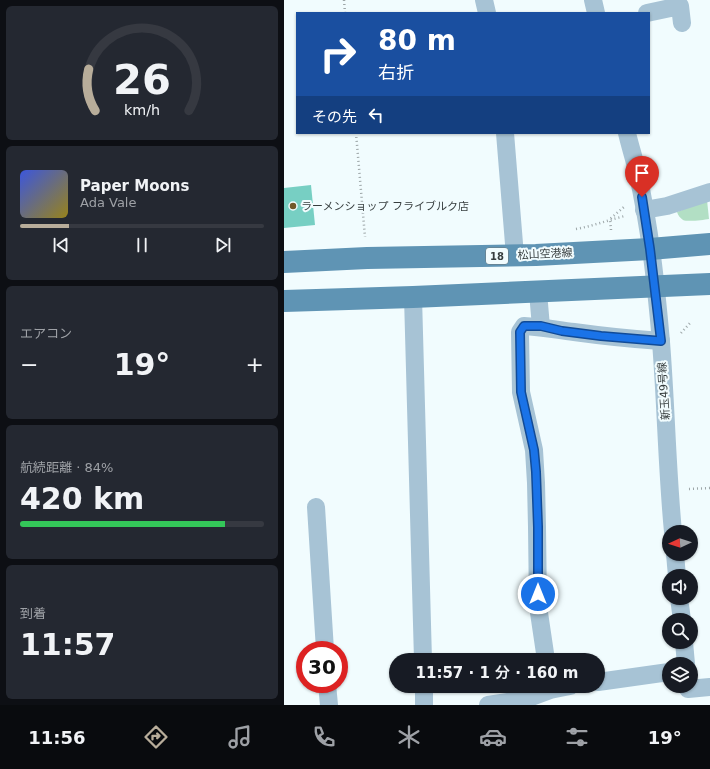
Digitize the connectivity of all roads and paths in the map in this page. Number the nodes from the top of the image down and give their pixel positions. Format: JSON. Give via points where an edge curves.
{"nodes":[{"id":1,"x":344,"y":0,"type":"edge"},
{"id":2,"x":484,"y":0,"type":"edge"},
{"id":3,"x":593,"y":0,"type":"edge"},
{"id":4,"x":345,"y":12,"type":"edge"},
{"id":5,"x":487,"y":12,"type":"edge"},
{"id":6,"x":596,"y":12,"type":"edge"},
{"id":7,"x":650,"y":12,"type":"edge"},
{"id":8,"x":682,"y":22,"type":"dead end"},
{"id":9,"x":356,"y":134,"type":"edge"},
{"id":10,"x":505,"y":134,"type":"edge"},
{"id":11,"x":627,"y":134,"type":"edge"},
{"id":12,"x":710,"y":192,"type":"edge"},
{"id":13,"x":644,"y":210,"type":"junction"},
{"id":14,"x":710,"y":244,"type":"edge"},
{"id":15,"x":650,"y":249,"type":"junction"},
{"id":16,"x":515,"y":256,"type":"junction"},
{"id":17,"x":367,"y":258,"type":"junction"},
{"id":18,"x":284,"y":262,"type":"edge"},
{"id":19,"x":710,"y":284,"type":"edge"},
{"id":20,"x":655,"y":287,"type":"junction"},
{"id":21,"x":538,"y":292,"type":"junction"},
{"id":22,"x":413,"y":297,"type":"junction"},
{"id":23,"x":284,"y":301,"type":"edge"},
{"id":24,"x":541,"y":326,"type":"junction"},
{"id":25,"x":661,"y":341,"type":"junction"},
{"id":26,"x":316,"y":507,"type":"dead end"},
{"id":27,"x":672,"y":525,"type":"edge"},
{"id":28,"x":324,"y":641,"type":"edge"},
{"id":29,"x":423,"y":653,"type":"edge"},
{"id":30,"x":545,"y":653,"type":"edge"},
{"id":31,"x":662,"y":673,"type":"edge"},
{"id":32,"x":605,"y":681,"type":"edge"},
{"id":33,"x":710,"y":687,"type":"edge"},
{"id":34,"x":698,"y":690,"type":"edge"},
{"id":35,"x":328,"y":693,"type":"edge"},
{"id":36,"x":424,"y":693,"type":"edge"},
{"id":37,"x":551,"y":694,"type":"edge"},
{"id":38,"x":329,"y":705,"type":"edge"},
{"id":39,"x":424,"y":705,"type":"edge"},
{"id":40,"x":488,"y":705,"type":"edge"}],
"edges":[{"from":1,"to":4,"type":"path"},
{"from":2,"to":5,"type":"street"},
{"from":3,"to":6,"type":"street"},
{"from":7,"to":8,"type":"street","via":[[680,6]]},
{"from":9,"to":17,"type":"path"},
{"from":10,"to":16,"type":"street"},
{"from":11,"to":13,"type":"street","name":"新玉49号線"},
{"from":12,"to":13,"type":"street","via":[[667,206]]},
{"from":13,"to":15,"type":"street","name":"新玉49号線"},
{"from":14,"to":15,"type":"main road","name":"松山空港線","number":"18"},
{"from":15,"to":16,"type":"main road","name":"松山空港線","number":"18"},
{"from":15,"to":20,"type":"street","name":"新玉49号線"},
{"from":16,"to":17,"type":"main road","name":"松山空港線","number":"18"},
{"from":17,"to":18,"type":"main road","name":"松山空港線","number":"18"},
{"from":19,"to":20,"type":"main road"},
{"from":20,"to":21,"type":"main road"},
{"from":20,"to":25,"type":"street","name":"新玉49号線"},
{"from":21,"to":22,"type":"main road"},
{"from":21,"to":24,"type":"street"},
{"from":22,"to":23,"type":"main road"},
{"from":22,"to":29,"type":"street"},
{"from":24,"to":25,"type":"street","via":[[601,336]]},
{"from":24,"to":30,"type":"street","via":[[524,326],[520,332],[521,392],[534,450],[538,527],[538,606]]},
{"from":25,"to":27,"type":"street","name":"新玉49号線"},
{"from":26,"to":28,"type":"street"},
{"from":31,"to":32,"type":"street"},
{"from":33,"to":34,"type":"street"},
{"from":35,"to":38,"type":"street"},
{"from":36,"to":39,"type":"street"},
{"from":37,"to":40,"type":"street"}]}
